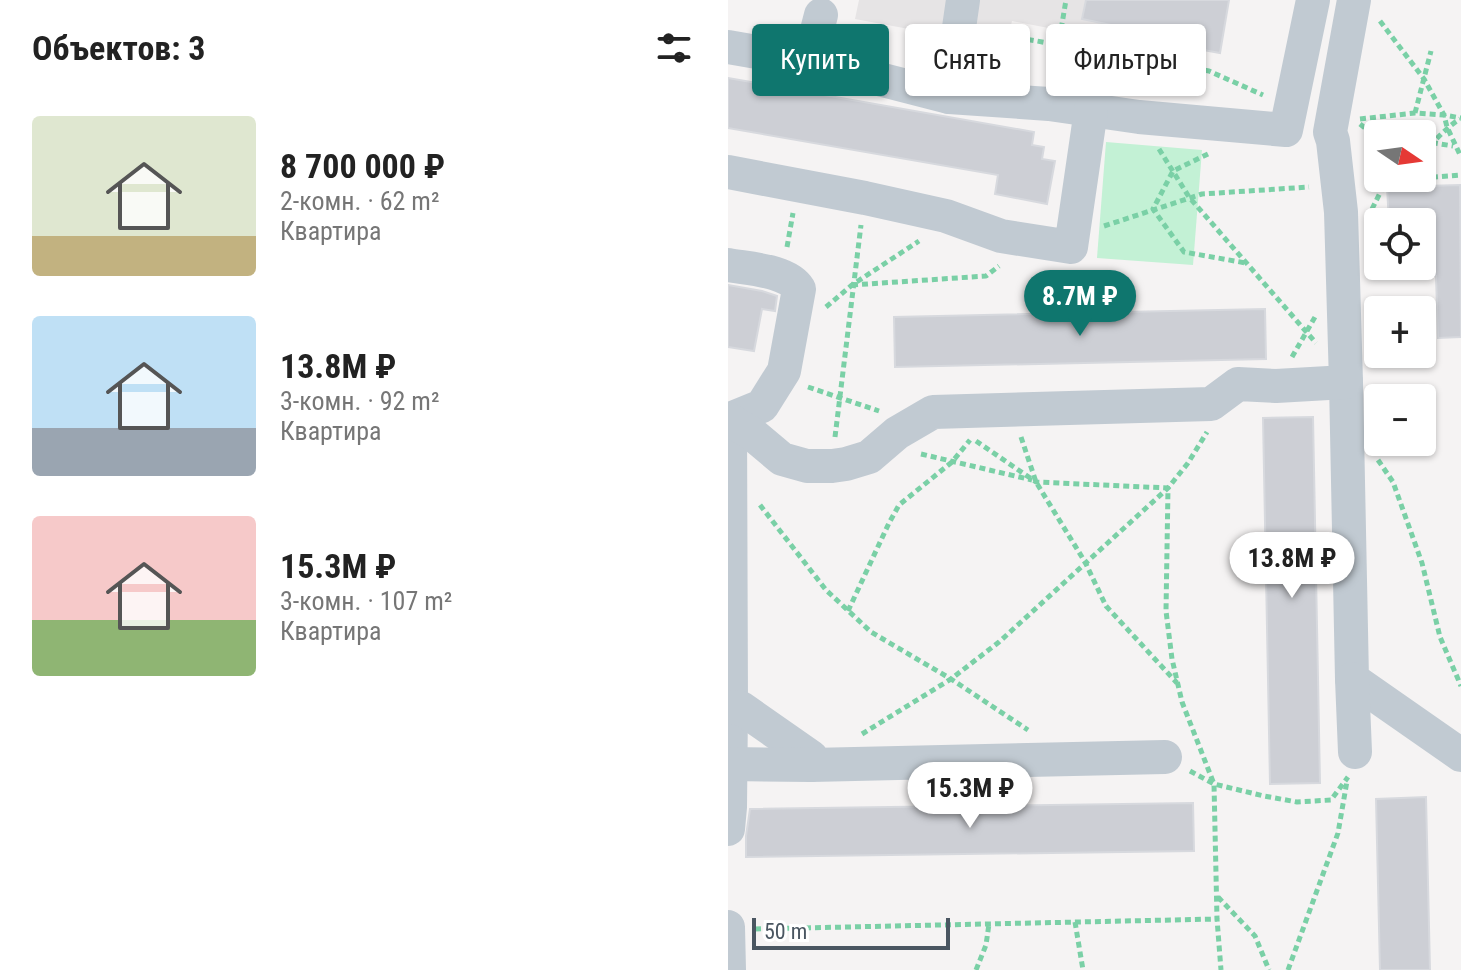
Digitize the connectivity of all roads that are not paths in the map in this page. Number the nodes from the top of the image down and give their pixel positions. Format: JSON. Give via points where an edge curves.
{"nodes":[{"id":1,"x":963,"y":0,"type":"edge"},
{"id":2,"x":1313,"y":0,"type":"edge"},
{"id":3,"x":1364,"y":6,"type":"edge"},
{"id":4,"x":821,"y":15,"type":"dead end"},
{"id":5,"x":819,"y":24,"type":"edge"},
{"id":6,"x":728,"y":47,"type":"edge"},
{"id":7,"x":752,"y":51,"type":"edge"},
{"id":8,"x":889,"y":82,"type":"edge"},
{"id":9,"x":949,"y":97,"type":"junction"},
{"id":10,"x":1097,"y":98,"type":"junction"},
{"id":11,"x":1288,"y":118,"type":"junction"},
{"id":12,"x":1330,"y":132,"type":"junction"},
{"id":13,"x":728,"y":172,"type":"edge"},
{"id":14,"x":728,"y":265,"type":"edge"},
{"id":15,"x":1346,"y":382,"type":"junction"},
{"id":16,"x":762,"y":406,"type":"junction"},
{"id":17,"x":729,"y":419,"type":"edge"},
{"id":18,"x":764,"y":443,"type":"junction"},
{"id":19,"x":731,"y":466,"type":"junction"},
{"id":20,"x":1352,"y":679,"type":"junction"},
{"id":21,"x":731,"y":707,"type":"junction"},
{"id":22,"x":1461,"y":755,"type":"edge"},
{"id":23,"x":1165,"y":757,"type":"road end"},
{"id":24,"x":731,"y":764,"type":"junction"},
{"id":25,"x":811,"y":765,"type":"junction"},
{"id":26,"x":1351,"y":766,"type":"road end"},
{"id":27,"x":728,"y":829,"type":"edge"},
{"id":28,"x":728,"y":928,"type":"edge"},
{"id":29,"x":729,"y":970,"type":"edge"}],
"edges":[{"from":1,"to":9,"type":"lane"},
{"from":2,"to":11,"type":"lane"},
{"from":3,"to":12,"type":"lane"},
{"from":4,"to":5,"type":"lane"},
{"from":6,"to":7,"type":"lane"},
{"from":8,"to":9,"type":"lane"},
{"from":9,"to":10,"type":"lane","via":[[1049,104]]},
{"from":10,"to":11,"type":"lane","via":[[1139,117]]},
{"from":10,"to":13,"type":"lane","via":[[1071,247],[1001,236],[946,216]]},
{"from":11,"to":12,"type":"lane"},
{"from":12,"to":15,"type":"lane","via":[[1341,212]]},
{"from":14,"to":16,"type":"lane","via":[[782,275],[799,289],[784,371]]},
{"from":15,"to":18,"type":"lane","via":[[1238,384],[1211,404],[933,412],[869,457],[846,464],[807,466],[782,459]]},
{"from":15,"to":20,"type":"lane"},
{"from":16,"to":17,"type":"lane"},
{"from":16,"to":18,"type":"lane","via":[[758,424]]},
{"from":17,"to":18,"type":"lane"},
{"from":17,"to":19,"type":"lane"},
{"from":18,"to":19,"type":"lane","via":[[742,451]]},
{"from":19,"to":21,"type":"lane"},
{"from":20,"to":22,"type":"lane"},
{"from":20,"to":26,"type":"lane"},
{"from":21,"to":24,"type":"lane"},
{"from":21,"to":25,"type":"lane","via":[[741,708],[811,757]]},
{"from":23,"to":25,"type":"lane"},
{"from":24,"to":25,"type":"lane"},
{"from":24,"to":27,"type":"lane"},
{"from":28,"to":29,"type":"lane"}]}
